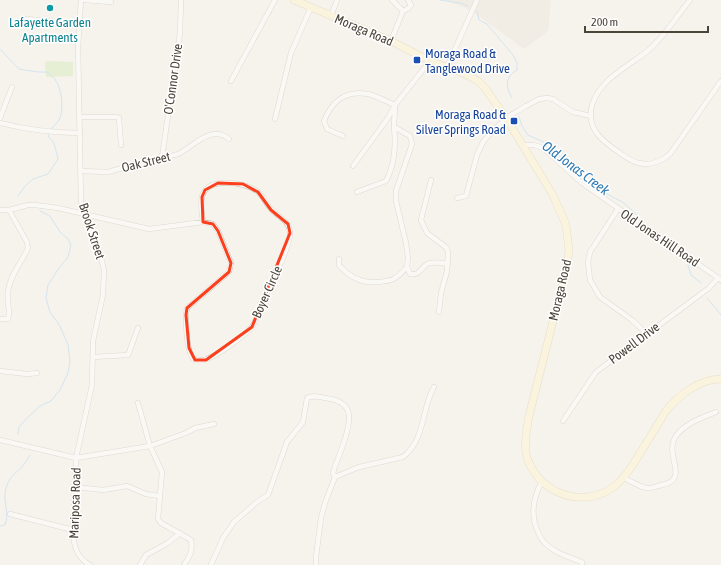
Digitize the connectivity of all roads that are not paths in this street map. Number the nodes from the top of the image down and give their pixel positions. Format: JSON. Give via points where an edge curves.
{"nodes":[{"id":1,"x":80,"y":0,"type":"edge"},
{"id":2,"x":85,"y":0,"type":"edge"},
{"id":3,"x":181,"y":0,"type":"edge"},
{"id":4,"x":274,"y":0,"type":"edge"},
{"id":5,"x":294,"y":0,"type":"edge"},
{"id":6,"x":337,"y":0,"type":"edge"},
{"id":7,"x":392,"y":0,"type":"edge"},
{"id":8,"x":408,"y":0,"type":"edge"},
{"id":9,"x":477,"y":0,"type":"edge"},
{"id":10,"x":690,"y":0,"type":"edge"},
{"id":11,"x":111,"y":2,"type":"dead end"},
{"id":12,"x":311,"y":7,"type":"junction"},
{"id":13,"x":403,"y":11,"type":"junction"},
{"id":14,"x":331,"y":16,"type":"junction"},
{"id":15,"x":27,"y":19,"type":"dead end"},
{"id":16,"x":79,"y":24,"type":"junction"},
{"id":17,"x":391,"y":41,"type":"junction"},
{"id":18,"x":430,"y":61,"type":"junction"},
{"id":19,"x":447,"y":67,"type":"junction"},
{"id":20,"x":721,"y":81,"type":"edge"},
{"id":21,"x":231,"y":82,"type":"dead end"},
{"id":22,"x":12,"y":87,"type":"dead end"},
{"id":23,"x":395,"y":106,"type":"junction"},
{"id":24,"x":591,"y":116,"type":"junction"},
{"id":25,"x":80,"y":117,"type":"junction"},
{"id":26,"x":0,"y":118,"type":"edge"},
{"id":27,"x":506,"y":118,"type":"junction"},
{"id":28,"x":275,"y":119,"type":"dead end"},
{"id":29,"x":0,"y":123,"type":"edge"},
{"id":30,"x":394,"y":127,"type":"junction"},
{"id":31,"x":80,"y":133,"type":"junction"},
{"id":32,"x":342,"y":136,"type":"dead end"},
{"id":33,"x":229,"y":139,"type":"dead end"},
{"id":34,"x":121,"y":145,"type":"dead end"},
{"id":35,"x":523,"y":145,"type":"junction"},
{"id":36,"x":162,"y":157,"type":"junction"},
{"id":37,"x":353,"y":166,"type":"dead end"},
{"id":38,"x":81,"y":171,"type":"junction"},
{"id":39,"x":431,"y":180,"type":"dead end"},
{"id":40,"x":357,"y":192,"type":"dead end"},
{"id":41,"x":457,"y":198,"type":"dead end"},
{"id":42,"x":81,"y":202,"type":"junction"},
{"id":43,"x":618,"y":209,"type":"junction"},
{"id":44,"x":0,"y":210,"type":"edge"},
{"id":45,"x":9,"y":210,"type":"junction"},
{"id":46,"x":73,"y":212,"type":"junction"},
{"id":47,"x":84,"y":214,"type":"junction"},
{"id":48,"x":203,"y":222,"type":"junction"},
{"id":49,"x":339,"y":259,"type":"dead end"},
{"id":50,"x":448,"y":264,"type":"junction"},
{"id":51,"x":407,"y":267,"type":"junction"},
{"id":52,"x":720,"y":279,"type":"edge"},
{"id":53,"x":440,"y":312,"type":"dead end"},
{"id":54,"x":0,"y":320,"type":"edge"},
{"id":55,"x":138,"y":328,"type":"dead end"},
{"id":56,"x":647,"y":334,"type":"junction"},
{"id":57,"x":93,"y":358,"type":"junction"},
{"id":58,"x":0,"y":371,"type":"edge"},
{"id":59,"x":37,"y":373,"type":"dead end"},
{"id":60,"x":721,"y":379,"type":"edge"},
{"id":61,"x":434,"y":387,"type":"dead end"},
{"id":62,"x":138,"y":403,"type":"dead end"},
{"id":63,"x":716,"y":412,"type":"dead end"},
{"id":64,"x":562,"y":421,"type":"dead end"},
{"id":65,"x":214,"y":424,"type":"dead end"},
{"id":66,"x":0,"y":440,"type":"edge"},
{"id":67,"x":150,"y":446,"type":"junction"},
{"id":68,"x":76,"y":458,"type":"junction"},
{"id":69,"x":335,"y":477,"type":"junction"},
{"id":70,"x":624,"y":478,"type":"junction"},
{"id":71,"x":542,"y":481,"type":"junction"},
{"id":72,"x":75,"y":488,"type":"junction"},
{"id":73,"x":159,"y":496,"type":"junction"},
{"id":74,"x":10,"y":514,"type":"dead end"},
{"id":75,"x":72,"y":530,"type":"junction"},
{"id":76,"x":180,"y":533,"type":"junction"},
{"id":77,"x":90,"y":565,"type":"edge"},
{"id":78,"x":140,"y":565,"type":"edge"},
{"id":79,"x":184,"y":565,"type":"edge"},
{"id":80,"x":211,"y":565,"type":"edge"},
{"id":81,"x":316,"y":565,"type":"edge"},
{"id":82,"x":582,"y":565,"type":"edge"}],
"edges":[{"from":1,"to":16,"type":"street","name":"Brook Street"},
{"from":2,"to":11,"type":"street"},
{"from":3,"to":36,"type":"street","name":"O'Connor Drive","via":[[180,33]]},
{"from":4,"to":21,"type":"street"},
{"from":5,"to":12,"type":"main road","name":"Moraga Road"},
{"from":6,"to":14,"type":"street"},
{"from":7,"to":13,"type":"street"},
{"from":8,"to":13,"type":"street","via":[[411,5]]},
{"from":9,"to":19,"type":"street"},
{"from":10,"to":24,"type":"street","via":[[652,47],[612,76],[599,92]]},
{"from":12,"to":14,"type":"main road","name":"Moraga Road"},
{"from":12,"to":28,"type":"street","via":[[291,53]]},
{"from":13,"to":17,"type":"street"},
{"from":14,"to":17,"type":"main road","name":"Moraga Road"},
{"from":15,"to":16,"type":"street"},
{"from":16,"to":25,"type":"street","name":"Brook Street"},
{"from":17,"to":18,"type":"main road","name":"Moraga Road"},
{"from":18,"to":19,"type":"main road","name":"Moraga Road"},
{"from":18,"to":23,"type":"street"},
{"from":19,"to":27,"type":"main road","name":"Moraga Road","via":[[478,81]]},
{"from":20,"to":24,"type":"street","via":[[670,154],[656,162],[639,164],[612,148],[596,132]]},
{"from":22,"to":26,"type":"street"},
{"from":23,"to":30,"type":"street"},
{"from":23,"to":32,"type":"street","via":[[370,95],[343,96],[330,107],[324,121],[327,129]]},
{"from":23,"to":37,"type":"street"},
{"from":24,"to":27,"type":"street","via":[[573,112],[547,98],[539,99]]},
{"from":25,"to":31,"type":"street","name":"Brook Street"},
{"from":25,"to":34,"type":"street","via":[[119,118]]},
{"from":27,"to":35,"type":"main road","name":"Moraga Road"},
{"from":27,"to":41,"type":"street","via":[[483,142],[466,196]]},
{"from":29,"to":31,"type":"street","via":[[43,132]]},
{"from":30,"to":40,"type":"street","via":[[394,156],[386,181]]},
{"from":30,"to":51,"type":"street","via":[[410,136],[412,144],[396,191],[406,243]]},
{"from":31,"to":38,"type":"street","name":"Brook Street"},
{"from":33,"to":36,"type":"street","name":"Oak Street","via":[[225,135],[211,135],[177,154]]},
{"from":35,"to":43,"type":"street","name":"Old Jonas Hill Road","via":[[544,148],[582,183]]},
{"from":35,"to":71,"type":"main road","name":"Moraga Road","via":[[553,195],[566,225],[569,251],[525,440],[531,466]]},
{"from":36,"to":38,"type":"street","name":"Oak Street","via":[[108,172]]},
{"from":38,"to":42,"type":"street","name":"Brook Street"},
{"from":39,"to":50,"type":"street","via":[[421,220],[427,233],[447,248]]},
{"from":42,"to":46,"type":"street"},
{"from":42,"to":47,"type":"street","name":"Brook Street"},
{"from":43,"to":52,"type":"street","name":"Old Jonas Hill Road"},
{"from":43,"to":56,"type":"street","via":[[590,252],[590,280],[600,297]]},
{"from":44,"to":45,"type":"street"},
{"from":45,"to":46,"type":"street","via":[[28,205]]},
{"from":45,"to":54,"type":"street","via":[[28,248],[11,279],[8,291],[8,319]]},
{"from":46,"to":47,"type":"street"},
{"from":47,"to":48,"type":"street","via":[[149,229]]},
{"from":47,"to":57,"type":"street","name":"Brook Street","via":[[104,270],[103,296],[94,331]]},
{"from":48,"to":48,"type":"street","name":"Boyer Circle","via":[[213,224],[218,230],[231,263],[229,272],[187,308],[189,348],[191,356],[200,361],[230,346],[252,327],[277,272],[290,233],[288,224],[271,210],[258,192],[243,184],[218,183],[205,190],[201,209]]},
{"from":49,"to":51,"type":"street","via":[[340,265],[350,276],[367,282],[394,279]]},
{"from":50,"to":51,"type":"street","via":[[427,264],[414,274],[410,274]]},
{"from":50,"to":53,"type":"street","via":[[441,293]]},
{"from":52,"to":56,"type":"street","name":"Powell Drive"},
{"from":55,"to":57,"type":"street","via":[[128,355]]},
{"from":56,"to":64,"type":"street","name":"Powell Drive","via":[[596,372]]},
{"from":57,"to":68,"type":"street","name":"Brook Street","via":[[92,385]]},
{"from":58,"to":59,"type":"street"},
{"from":60,"to":70,"type":"main road","name":"Moraga Road","via":[[702,383],[672,403]]},
{"from":61,"to":69,"type":"street","via":[[421,428],[409,452],[403,457],[359,467]]},
{"from":62,"to":67,"type":"street"},
{"from":63,"to":70,"type":"street","via":[[688,424],[676,436],[673,455],[676,474],[673,481],[646,488]]},
{"from":65,"to":67,"type":"street","via":[[195,428]]},
{"from":66,"to":68,"type":"street"},
{"from":67,"to":68,"type":"street"},
{"from":67,"to":73,"type":"street","via":[[162,472]]},
{"from":68,"to":72,"type":"street","name":"Mariposa Road"},
{"from":69,"to":80,"type":"street","via":[[333,473],[350,422],[348,410],[337,400],[311,396],[307,398],[303,422],[287,442],[268,494],[234,522],[223,538]]},
{"from":69,"to":81,"type":"street","via":[[321,518]]},
{"from":70,"to":71,"type":"main road","name":"Moraga Road","via":[[597,494],[581,497],[558,493]]},
{"from":71,"to":82,"type":"street","via":[[533,504],[534,524],[543,542],[560,554],[582,562]]},
{"from":72,"to":73,"type":"street","via":[[103,490],[127,486]]},
{"from":72,"to":75,"type":"street","name":"Mariposa Road"},
{"from":73,"to":76,"type":"street","via":[[158,519]]},
{"from":74,"to":75,"type":"street"},
{"from":75,"to":77,"type":"street","name":"Mariposa Road","via":[[76,552]]},
{"from":76,"to":78,"type":"street","via":[[146,556]]},
{"from":76,"to":79,"type":"street","via":[[191,540],[193,549]]}]}
